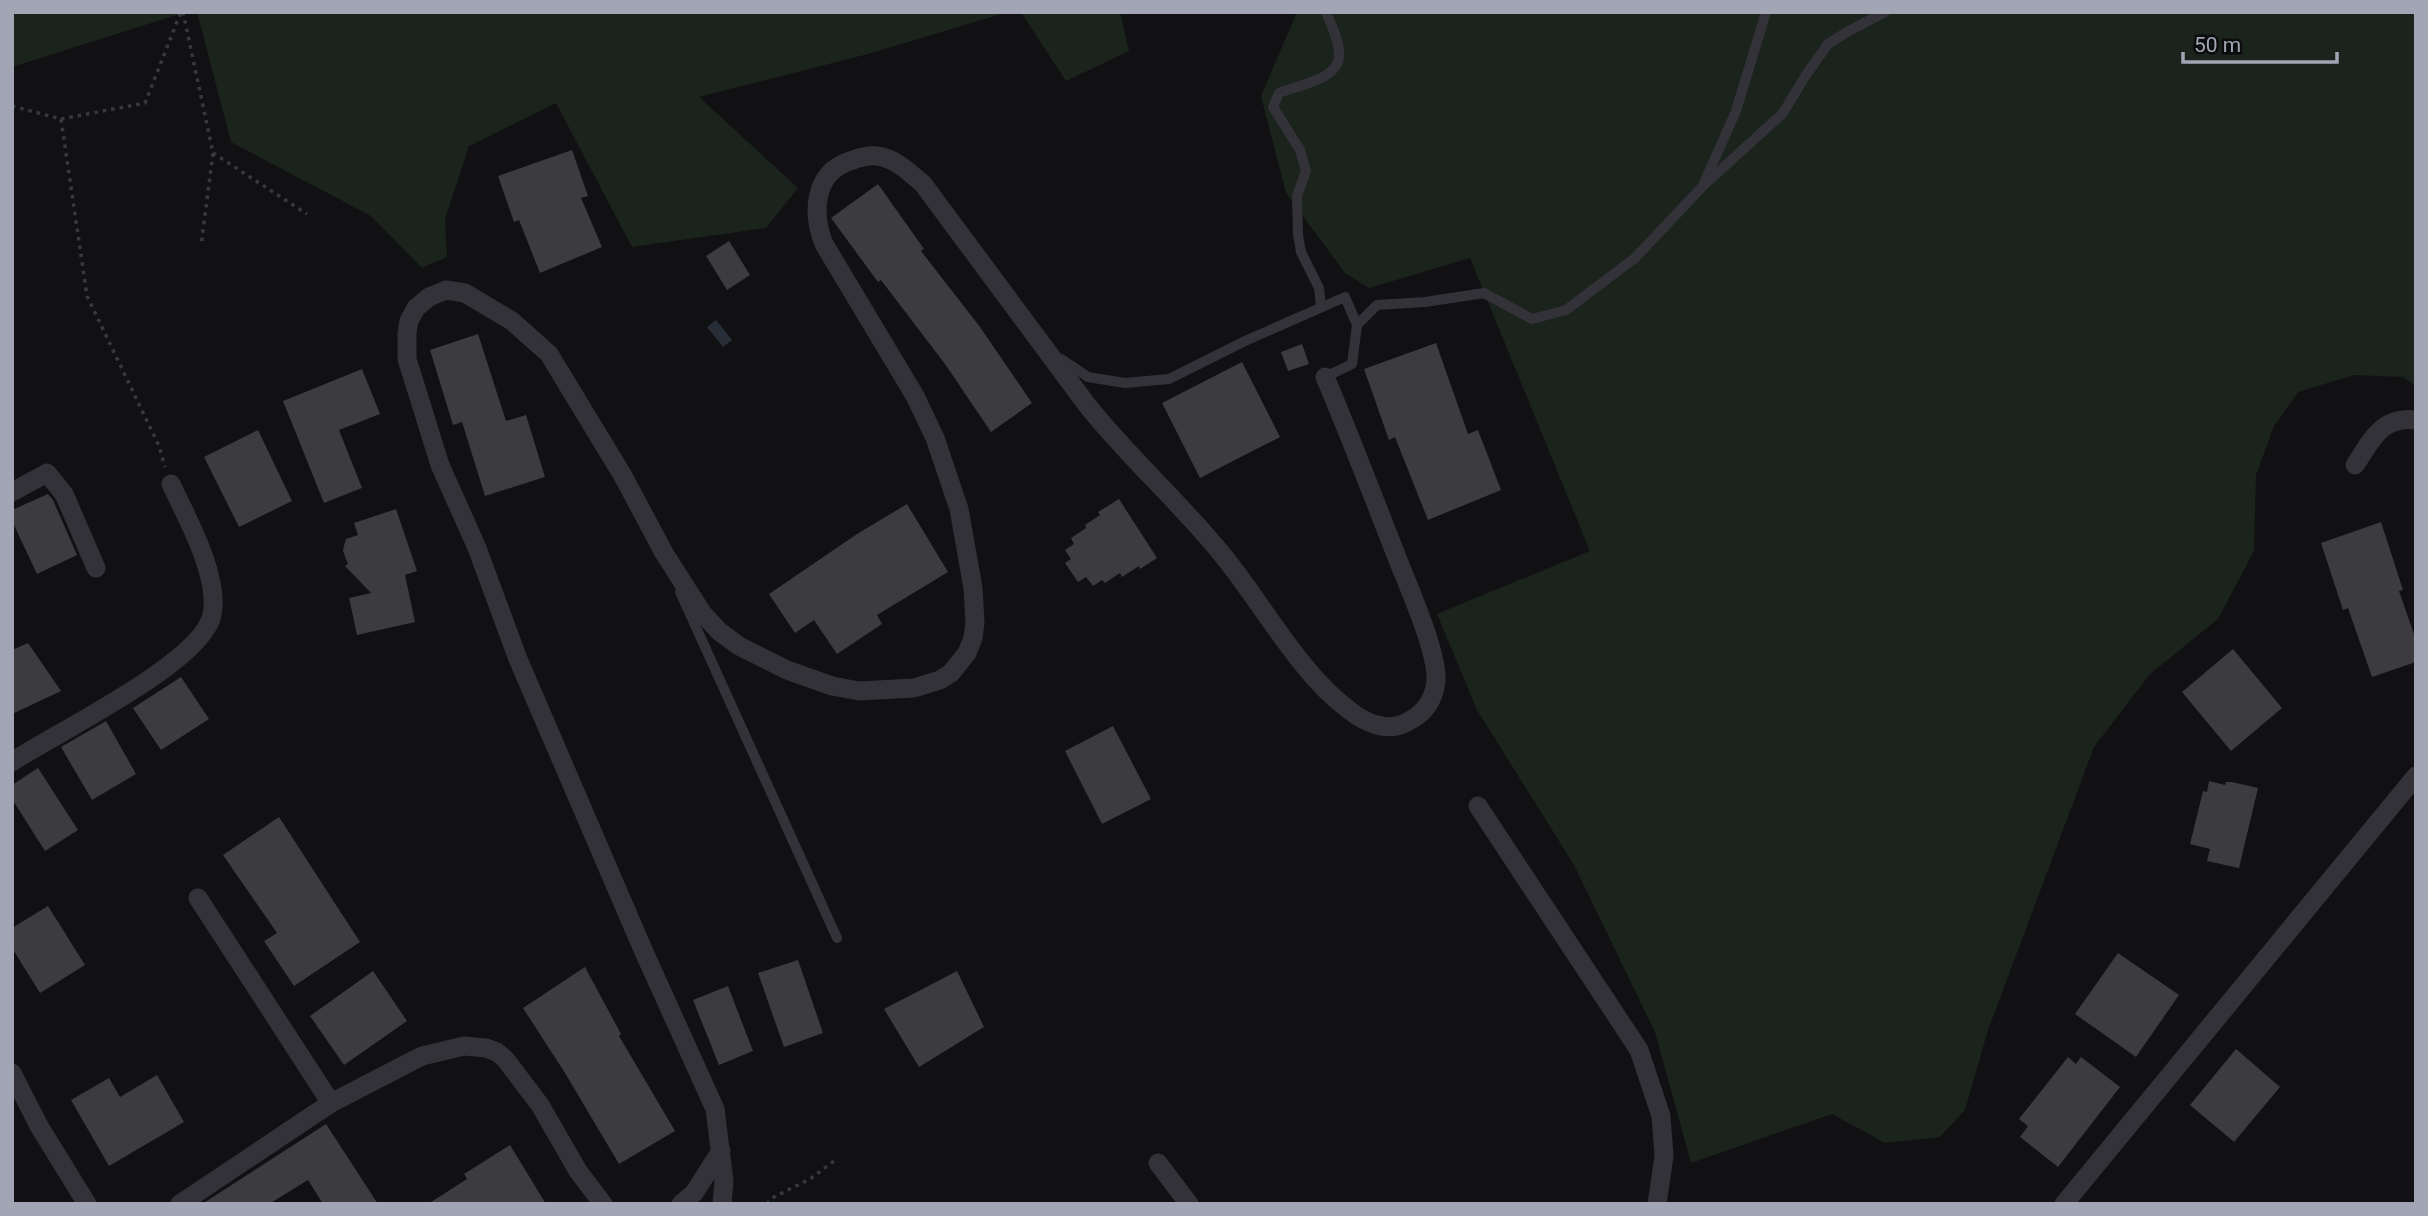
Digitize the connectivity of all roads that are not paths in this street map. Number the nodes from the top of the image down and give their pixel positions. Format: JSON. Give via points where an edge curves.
{"nodes":[{"id":1,"x":1326,"y":12,"type":"edge"},
{"id":2,"x":1766,"y":12,"type":"edge"},
{"id":3,"x":1885,"y":12,"type":"edge"},
{"id":4,"x":1703,"y":186,"type":"junction"},
{"id":5,"x":1321,"y":306,"type":"junction"},
{"id":6,"x":1357,"y":325,"type":"junction"},
{"id":7,"x":1048,"y":352,"type":"junction"},
{"id":8,"x":1325,"y":377,"type":"joint"},
{"id":9,"x":2416,"y":420,"type":"edge"},
{"id":10,"x":2355,"y":465,"type":"dead end"},
{"id":11,"x":171,"y":484,"type":"road end"},
{"id":12,"x":12,"y":492,"type":"edge"},
{"id":13,"x":664,"y":553,"type":"junction"},
{"id":14,"x":96,"y":568,"type":"dead end"},
{"id":15,"x":12,"y":762,"type":"edge"},
{"id":16,"x":2416,"y":776,"type":"edge"},
{"id":17,"x":1478,"y":806,"type":"dead end"},
{"id":18,"x":198,"y":898,"type":"dead end"},
{"id":19,"x":837,"y":938,"type":"dead end"},
{"id":20,"x":12,"y":1073,"type":"edge"},
{"id":21,"x":331,"y":1103,"type":"junction"},
{"id":22,"x":721,"y":1151,"type":"junction"},
{"id":23,"x":1157,"y":1163,"type":"dead end"},
{"id":24,"x":1660,"y":1202,"type":"edge"},
{"id":25,"x":87,"y":1204,"type":"edge"},
{"id":26,"x":180,"y":1204,"type":"edge"},
{"id":27,"x":603,"y":1204,"type":"edge"},
{"id":28,"x":681,"y":1204,"type":"edge"},
{"id":29,"x":722,"y":1204,"type":"edge"},
{"id":30,"x":1189,"y":1204,"type":"edge"},
{"id":31,"x":2064,"y":1204,"type":"edge"}],
"edges":[{"from":1,"to":5,"type":"lane","via":[[1338,44],[1338,64],[1330,74],[1279,93],[1273,107],[1300,150],[1306,171],[1297,196],[1298,236],[1319,288]]},
{"from":2,"to":4,"type":"lane","via":[[1736,111]]},
{"from":3,"to":4,"type":"lane","via":[[1828,44],[1783,113]]},
{"from":4,"to":6,"type":"lane","via":[[1635,258],[1566,310],[1532,319],[1484,293],[1377,305]]},
{"from":5,"to":6,"type":"lane","via":[[1345,297]]},
{"from":5,"to":7,"type":"lane","via":[[1170,379],[1125,383],[1088,377]]},
{"from":6,"to":8,"type":"lane","via":[[1352,364]]},
{"from":7,"to":8,"type":"street","via":[[1111,434],[1224,556],[1286,642],[1336,700],[1369,722],[1390,728],[1421,714],[1432,699],[1436,679],[1418,612]]},
{"from":7,"to":13,"type":"street","via":[[923,184],[896,163],[876,156],[845,163],[822,184],[817,197],[820,233],[915,396],[950,478],[973,588],[975,622],[967,653],[940,680],[914,688],[859,691],[831,686],[787,670],[720,632]]},
{"from":9,"to":10,"type":"street","via":[[2389,422]]},
{"from":11,"to":15,"type":"street","via":[[205,561],[212,596],[209,625],[192,648],[160,672]]},
{"from":12,"to":14,"type":"street","via":[[47,473],[65,494]]},
{"from":13,"to":19,"type":"lane"},
{"from":13,"to":22,"type":"street","via":[[549,354],[512,321],[465,293],[446,290],[422,302],[409,321],[407,359],[440,465],[518,659],[715,1110]]},
{"from":16,"to":31,"type":"street"},
{"from":17,"to":24,"type":"street","via":[[1639,1050],[1661,1116]]},
{"from":18,"to":21,"type":"street"},
{"from":20,"to":25,"type":"street"},
{"from":21,"to":26,"type":"street"},
{"from":21,"to":27,"type":"street","via":[[422,1056],[464,1046],[486,1048],[506,1060],[540,1105]]},
{"from":22,"to":28,"type":"street","via":[[694,1193]]},
{"from":22,"to":29,"type":"street"},
{"from":23,"to":30,"type":"street"}]}
